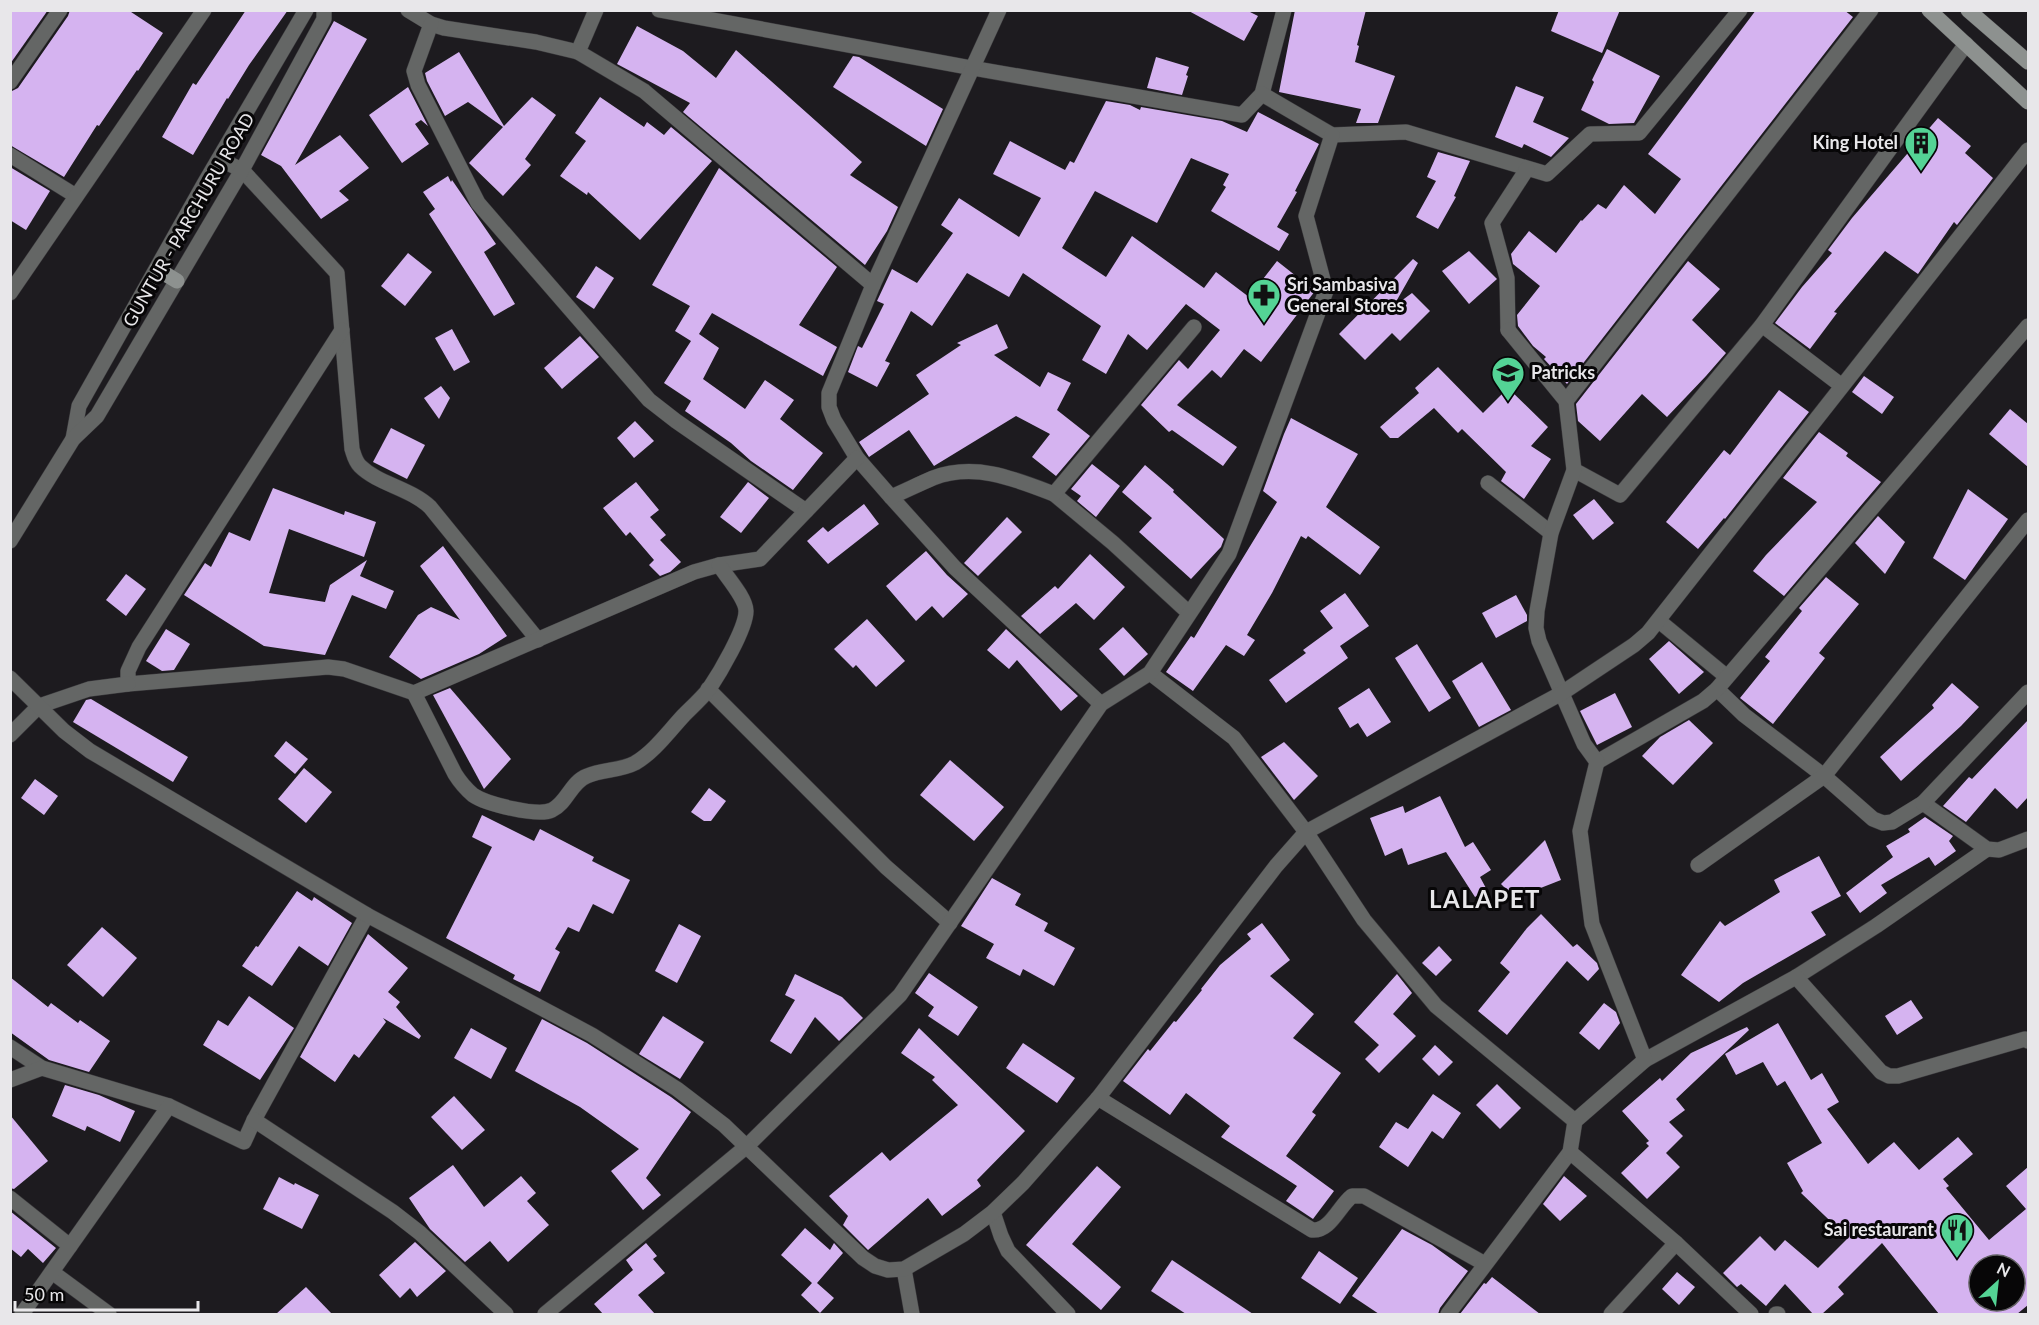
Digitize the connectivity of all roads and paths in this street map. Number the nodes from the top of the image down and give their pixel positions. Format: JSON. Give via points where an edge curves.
{"nodes":[{"id":1,"x":60,"y":10,"type":"edge"},
{"id":2,"x":204,"y":10,"type":"edge"},
{"id":3,"x":306,"y":10,"type":"edge"},
{"id":4,"x":408,"y":10,"type":"edge"},
{"id":5,"x":596,"y":10,"type":"edge"},
{"id":6,"x":659,"y":10,"type":"edge"},
{"id":7,"x":999,"y":10,"type":"edge"},
{"id":8,"x":1284,"y":10,"type":"edge"},
{"id":9,"x":1740,"y":10,"type":"edge"},
{"id":10,"x":1871,"y":10,"type":"edge"},
{"id":11,"x":1929,"y":10,"type":"edge"},
{"id":12,"x":1968,"y":10,"type":"edge"},
{"id":13,"x":320,"y":14,"type":"edge"},
{"id":14,"x":431,"y":24,"type":"junction"},
{"id":15,"x":1966,"y":44,"type":"junction"},
{"id":16,"x":578,"y":52,"type":"junction"},
{"id":17,"x":2028,"y":62,"type":"edge"},
{"id":18,"x":972,"y":68,"type":"junction"},
{"id":19,"x":10,"y":82,"type":"edge"},
{"id":20,"x":1262,"y":94,"type":"junction"},
{"id":21,"x":2028,"y":102,"type":"edge"},
{"id":22,"x":1332,"y":135,"type":"junction"},
{"id":23,"x":2028,"y":150,"type":"edge"},
{"id":24,"x":10,"y":155,"type":"edge"},
{"id":25,"x":219,"y":159,"type":"junction"},
{"id":26,"x":1527,"y":169,"type":"junction"},
{"id":27,"x":242,"y":170,"type":"junction"},
{"id":28,"x":76,"y":196,"type":"junction"},
{"id":29,"x":157,"y":269,"type":"junction"},
{"id":30,"x":177,"y":280,"type":"junction"},
{"id":31,"x":873,"y":285,"type":"junction"},
{"id":32,"x":10,"y":293,"type":"edge"},
{"id":33,"x":1762,"y":325,"type":"junction"},
{"id":34,"x":2028,"y":326,"type":"edge"},
{"id":35,"x":1194,"y":327,"type":"dead end"},
{"id":36,"x":342,"y":330,"type":"junction"},
{"id":37,"x":1842,"y":386,"type":"junction"},
{"id":38,"x":1566,"y":401,"type":"junction"},
{"id":39,"x":73,"y":439,"type":"junction"},
{"id":40,"x":857,"y":458,"type":"junction"},
{"id":41,"x":1574,"y":470,"type":"junction"},
{"id":42,"x":1488,"y":483,"type":"dead end"},
{"id":43,"x":1054,"y":494,"type":"junction"},
{"id":44,"x":891,"y":497,"type":"junction"},
{"id":45,"x":806,"y":511,"type":"junction"},
{"id":46,"x":2028,"y":523,"type":"edge"},
{"id":47,"x":1551,"y":533,"type":"junction"},
{"id":48,"x":10,"y":541,"type":"edge"},
{"id":49,"x":719,"y":565,"type":"junction"},
{"id":50,"x":1190,"y":613,"type":"junction"},
{"id":51,"x":1659,"y":621,"type":"junction"},
{"id":52,"x":537,"y":640,"type":"junction"},
{"id":53,"x":1150,"y":673,"type":"junction"},
{"id":54,"x":10,"y":678,"type":"edge"},
{"id":55,"x":1722,"y":683,"type":"junction"},
{"id":56,"x":128,"y":684,"type":"junction"},
{"id":57,"x":708,"y":689,"type":"junction"},
{"id":58,"x":2028,"y":692,"type":"edge"},
{"id":59,"x":414,"y":693,"type":"junction"},
{"id":60,"x":1562,"y":693,"type":"junction"},
{"id":61,"x":1101,"y":705,"type":"junction"},
{"id":62,"x":39,"y":706,"type":"junction"},
{"id":63,"x":10,"y":735,"type":"edge"},
{"id":64,"x":1597,"y":762,"type":"junction"},
{"id":65,"x":1824,"y":776,"type":"junction"},
{"id":66,"x":1923,"y":803,"type":"junction"},
{"id":67,"x":1306,"y":832,"type":"junction"},
{"id":68,"x":2028,"y":839,"type":"edge"},
{"id":69,"x":1987,"y":849,"type":"junction"},
{"id":70,"x":1698,"y":865,"type":"dead end"},
{"id":71,"x":367,"y":915,"type":"junction"},
{"id":72,"x":950,"y":923,"type":"junction"},
{"id":73,"x":1796,"y":977,"type":"junction"},
{"id":74,"x":2028,"y":1041,"type":"edge"},
{"id":75,"x":10,"y":1047,"type":"edge"},
{"id":76,"x":1645,"y":1060,"type":"junction"},
{"id":77,"x":42,"y":1068,"type":"junction"},
{"id":78,"x":10,"y":1080,"type":"edge"},
{"id":79,"x":1098,"y":1098,"type":"junction"},
{"id":80,"x":169,"y":1106,"type":"junction"},
{"id":81,"x":254,"y":1120,"type":"junction"},
{"id":82,"x":1575,"y":1121,"type":"junction"},
{"id":83,"x":747,"y":1146,"type":"junction"},
{"id":84,"x":1570,"y":1152,"type":"junction"},
{"id":85,"x":10,"y":1198,"type":"edge"},
{"id":86,"x":993,"y":1212,"type":"junction"},
{"id":87,"x":1676,"y":1243,"type":"junction"},
{"id":88,"x":70,"y":1246,"type":"junction"},
{"id":89,"x":1485,"y":1264,"type":"junction"},
{"id":90,"x":904,"y":1269,"type":"junction"},
{"id":91,"x":52,"y":1272,"type":"junction"},
{"id":92,"x":1061,"y":1312,"type":"edge"},
{"id":93,"x":22,"y":1314,"type":"edge"},
{"id":94,"x":109,"y":1314,"type":"edge"},
{"id":95,"x":506,"y":1314,"type":"edge"},
{"id":96,"x":545,"y":1314,"type":"edge"},
{"id":97,"x":912,"y":1314,"type":"edge"},
{"id":98,"x":1448,"y":1314,"type":"edge"},
{"id":99,"x":1611,"y":1314,"type":"edge"},
{"id":100,"x":1751,"y":1314,"type":"edge"}],
"edges":[{"from":1,"to":19,"type":"street"},
{"from":2,"to":28,"type":"street"},
{"from":3,"to":25,"type":"street","name":"GUNTUR - PARCHURU ROAD"},
{"from":4,"to":14,"type":"street"},
{"from":5,"to":16,"type":"street"},
{"from":6,"to":18,"type":"street"},
{"from":7,"to":18,"type":"street"},
{"from":8,"to":20,"type":"street"},
{"from":9,"to":26,"type":"street","via":[[1639,133],[1590,134],[1547,174]]},
{"from":10,"to":38,"type":"street"},
{"from":11,"to":15,"type":"main road"},
{"from":12,"to":17,"type":"main road"},
{"from":13,"to":27,"type":"street","name":"GUNTUR - PARCHURU ROAD"},
{"from":14,"to":16,"type":"street"},
{"from":14,"to":45,"type":"street","via":[[414,71],[478,203],[649,400]]},
{"from":15,"to":21,"type":"main road"},
{"from":15,"to":33,"type":"street"},
{"from":16,"to":31,"type":"street","via":[[644,91]]},
{"from":18,"to":20,"type":"street","via":[[1242,115]]},
{"from":18,"to":31,"type":"street"},
{"from":20,"to":22,"type":"street"},
{"from":22,"to":26,"type":"street","via":[[1406,132]]},
{"from":22,"to":50,"type":"street","via":[[1306,216],[1326,291],[1229,554]]},
{"from":23,"to":37,"type":"street"},
{"from":24,"to":28,"type":"street"},
{"from":25,"to":27,"type":"street"},
{"from":25,"to":29,"type":"street","name":"GUNTUR - PARCHURU ROAD"},
{"from":26,"to":38,"type":"street","via":[[1492,223],[1507,278],[1508,330]]},
{"from":27,"to":30,"type":"street","name":"GUNTUR - PARCHURU ROAD"},
{"from":27,"to":36,"type":"street","via":[[337,273]]},
{"from":28,"to":32,"type":"street"},
{"from":29,"to":30,"type":"main road"},
{"from":29,"to":39,"type":"street","name":"GUNTUR - PARCHURU ROAD","via":[[79,406]]},
{"from":30,"to":39,"type":"street","name":"GUNTUR - PARCHURU ROAD","via":[[97,416]]},
{"from":31,"to":40,"type":"street","via":[[829,393],[834,420]]},
{"from":33,"to":37,"type":"street"},
{"from":33,"to":41,"type":"street","via":[[1620,495]]},
{"from":34,"to":55,"type":"street"},
{"from":35,"to":43,"type":"street"},
{"from":36,"to":52,"type":"street","via":[[355,460],[360,467],[430,507]]},
{"from":36,"to":56,"type":"street","via":[[139,647],[128,671]]},
{"from":37,"to":51,"type":"street"},
{"from":38,"to":41,"type":"street"},
{"from":39,"to":48,"type":"street","name":"GUNTUR - PARCHURU ROAD"},
{"from":40,"to":44,"type":"street"},
{"from":40,"to":45,"type":"street"},
{"from":41,"to":47,"type":"street"},
{"from":42,"to":47,"type":"street"},
{"from":43,"to":44,"type":"street","via":[[987,472],[960,472],[935,477]]},
{"from":43,"to":50,"type":"street"},
{"from":44,"to":61,"type":"street","via":[[955,568]]},
{"from":45,"to":49,"type":"street","via":[[760,559]]},
{"from":46,"to":65,"type":"street"},
{"from":47,"to":60,"type":"street","via":[[1536,628]]},
{"from":49,"to":52,"type":"street","via":[[694,572]]},
{"from":49,"to":57,"type":"street","via":[[746,609],[738,637]]},
{"from":50,"to":53,"type":"street"},
{"from":51,"to":55,"type":"street"},
{"from":51,"to":60,"type":"street","via":[[1634,645]]},
{"from":52,"to":59,"type":"street"},
{"from":53,"to":61,"type":"street"},
{"from":53,"to":67,"type":"street","via":[[1234,738]]},
{"from":54,"to":62,"type":"street"},
{"from":55,"to":64,"type":"street","via":[[1703,701]]},
{"from":55,"to":65,"type":"street","via":[[1767,734]]},
{"from":56,"to":59,"type":"street","via":[[328,667]]},
{"from":56,"to":62,"type":"street","via":[[89,689]]},
{"from":57,"to":59,"type":"street","via":[[637,762],[586,776],[560,805],[536,813],[486,801],[463,786]]},
{"from":57,"to":72,"type":"street","via":[[885,867]]},
{"from":58,"to":66,"type":"street"},
{"from":60,"to":64,"type":"street","via":[[1584,744]]},
{"from":60,"to":67,"type":"street"},
{"from":61,"to":72,"type":"street"},
{"from":62,"to":63,"type":"street"},
{"from":62,"to":71,"type":"street","via":[[90,751]]},
{"from":64,"to":76,"type":"street","via":[[1580,831],[1592,924]]},
{"from":65,"to":66,"type":"street","via":[[1873,819],[1883,823],[1892,822]]},
{"from":65,"to":70,"type":"street"},
{"from":66,"to":69,"type":"street"},
{"from":67,"to":79,"type":"street"},
{"from":67,"to":82,"type":"street","via":[[1364,920],[1436,1006]]},
{"from":68,"to":69,"type":"street","via":[[1999,850]]},
{"from":69,"to":73,"type":"street"},
{"from":71,"to":81,"type":"street"},
{"from":71,"to":83,"type":"street","via":[[592,1035],[677,1089]]},
{"from":72,"to":83,"type":"street","via":[[900,995]]},
{"from":73,"to":74,"type":"street","via":[[1881,1072],[1889,1076]]},
{"from":73,"to":76,"type":"street"},
{"from":75,"to":77,"type":"street"},
{"from":76,"to":82,"type":"street"},
{"from":77,"to":78,"type":"street"},
{"from":77,"to":80,"type":"street"},
{"from":79,"to":86,"type":"street"},
{"from":79,"to":89,"type":"street","via":[[1312,1230],[1324,1227],[1352,1196],[1364,1196]]},
{"from":80,"to":81,"type":"street","via":[[244,1142]]},
{"from":80,"to":88,"type":"street"},
{"from":81,"to":95,"type":"street","via":[[393,1212]]},
{"from":82,"to":84,"type":"street"},
{"from":83,"to":90,"type":"street","via":[[863,1258],[888,1270]]},
{"from":83,"to":96,"type":"street"},
{"from":84,"to":87,"type":"street"},
{"from":84,"to":89,"type":"street"},
{"from":85,"to":88,"type":"street"},
{"from":86,"to":90,"type":"street"},
{"from":86,"to":92,"type":"street","via":[[1008,1251]]},
{"from":87,"to":99,"type":"street"},
{"from":87,"to":100,"type":"street"},
{"from":88,"to":91,"type":"street"},
{"from":89,"to":98,"type":"street"},
{"from":90,"to":97,"type":"street"},
{"from":91,"to":93,"type":"street"},
{"from":91,"to":94,"type":"street"}]}
